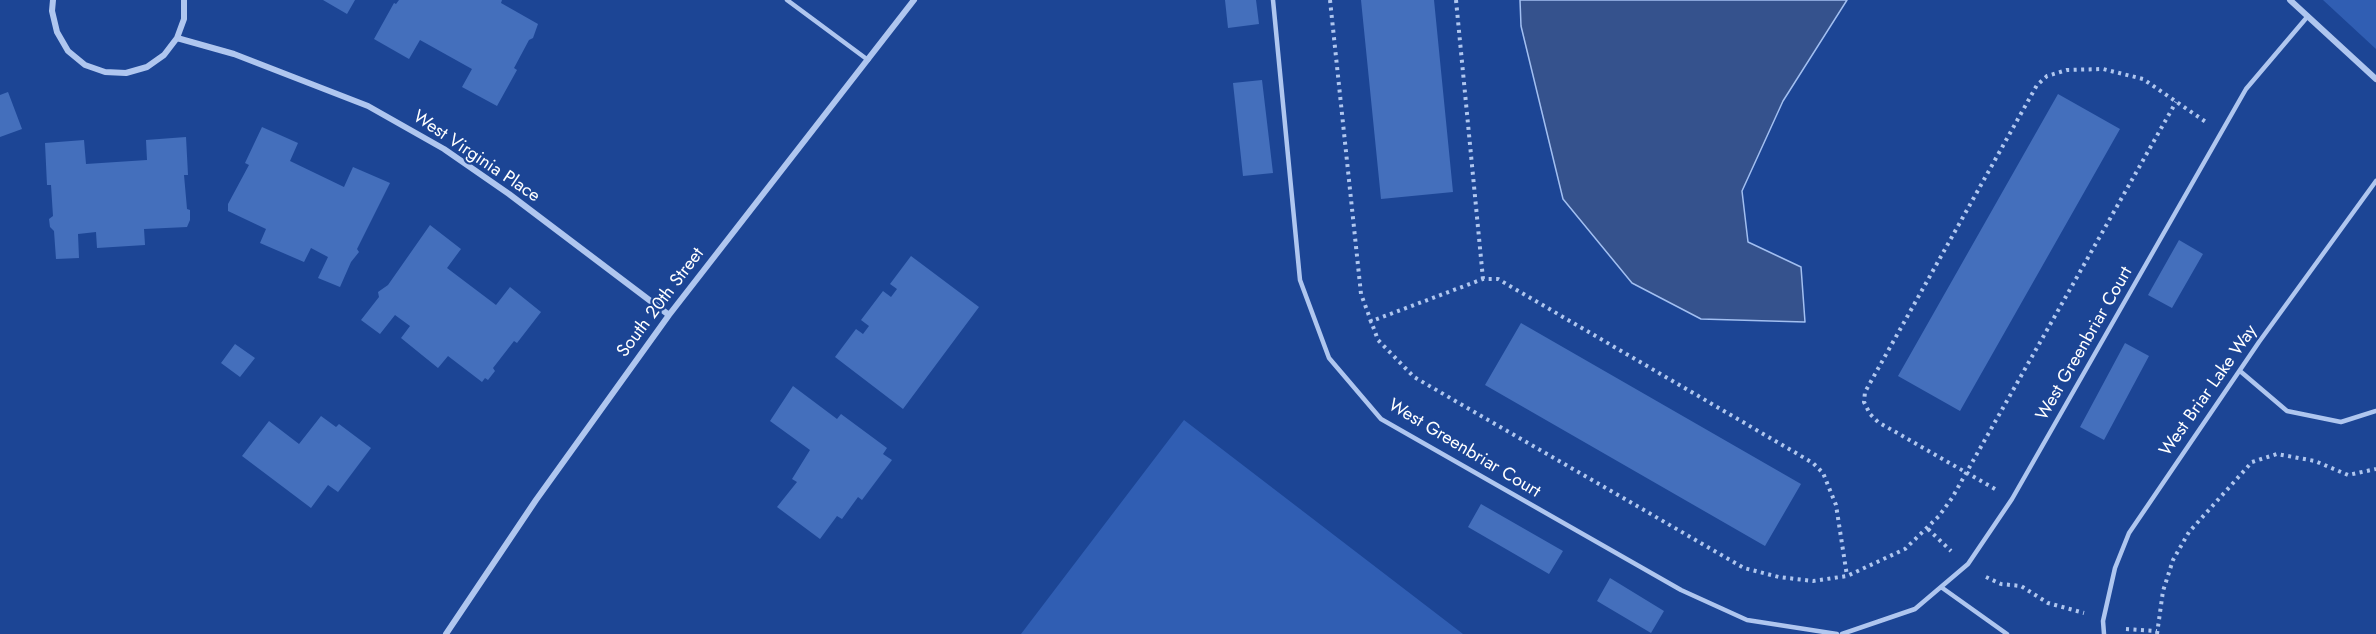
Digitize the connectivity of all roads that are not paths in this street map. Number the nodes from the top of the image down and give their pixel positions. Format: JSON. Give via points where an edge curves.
{"nodes":[{"id":1,"x":53,"y":0,"type":"edge"},
{"id":2,"x":184,"y":0,"type":"edge"},
{"id":3,"x":787,"y":0,"type":"edge"},
{"id":4,"x":914,"y":0,"type":"edge"},
{"id":5,"x":1273,"y":0,"type":"edge"},
{"id":6,"x":2290,"y":0,"type":"edge"},
{"id":7,"x":2308,"y":16,"type":"junction"},
{"id":8,"x":177,"y":38,"type":"junction"},
{"id":9,"x":868,"y":60,"type":"junction"},
{"id":10,"x":2376,"y":79,"type":"edge"},
{"id":11,"x":2376,"y":181,"type":"edge"},
{"id":12,"x":669,"y":315,"type":"junction"},
{"id":13,"x":2240,"y":371,"type":"junction"},
{"id":14,"x":2376,"y":411,"type":"edge"},
{"id":15,"x":1941,"y":587,"type":"junction"},
{"id":16,"x":446,"y":634,"type":"edge"},
{"id":17,"x":1837,"y":634,"type":"edge"},
{"id":18,"x":1842,"y":634,"type":"edge"},
{"id":19,"x":2007,"y":634,"type":"edge"},
{"id":20,"x":2104,"y":634,"type":"edge"}],
"edges":[{"from":1,"to":8,"type":"street","via":[[57,32],[68,51],[85,65],[105,72],[126,73],[147,67],[164,55]]},
{"from":2,"to":8,"type":"street","via":[[184,19]]},
{"from":3,"to":9,"type":"lane"},
{"from":4,"to":9,"type":"street","name":"South 20th Street"},
{"from":5,"to":17,"type":"lane","name":"West Greenbriar Court","via":[[1300,280],[1329,358],[1381,419],[1681,590],[1747,620]]},
{"from":6,"to":7,"type":"street"},
{"from":7,"to":10,"type":"street"},
{"from":7,"to":15,"type":"lane","name":"West Greenbriar Court","via":[[2246,89],[2012,499],[1968,564]]},
{"from":8,"to":12,"type":"street","name":"West Virginia Place","via":[[234,54],[368,106],[444,149],[509,194]]},
{"from":9,"to":12,"type":"street","name":"South 20th Street"},
{"from":11,"to":13,"type":"lane","name":"West Briar Lake Way"},
{"from":12,"to":16,"type":"street","name":"South 20th Street"},
{"from":13,"to":14,"type":"lane","via":[[2287,411],[2341,422]]},
{"from":13,"to":20,"type":"lane","name":"West Briar Lake Way","via":[[2129,533],[2115,568],[2103,621]]},
{"from":15,"to":18,"type":"lane","name":"West Greenbriar Court","via":[[1915,609]]},
{"from":15,"to":19,"type":"lane"}]}
